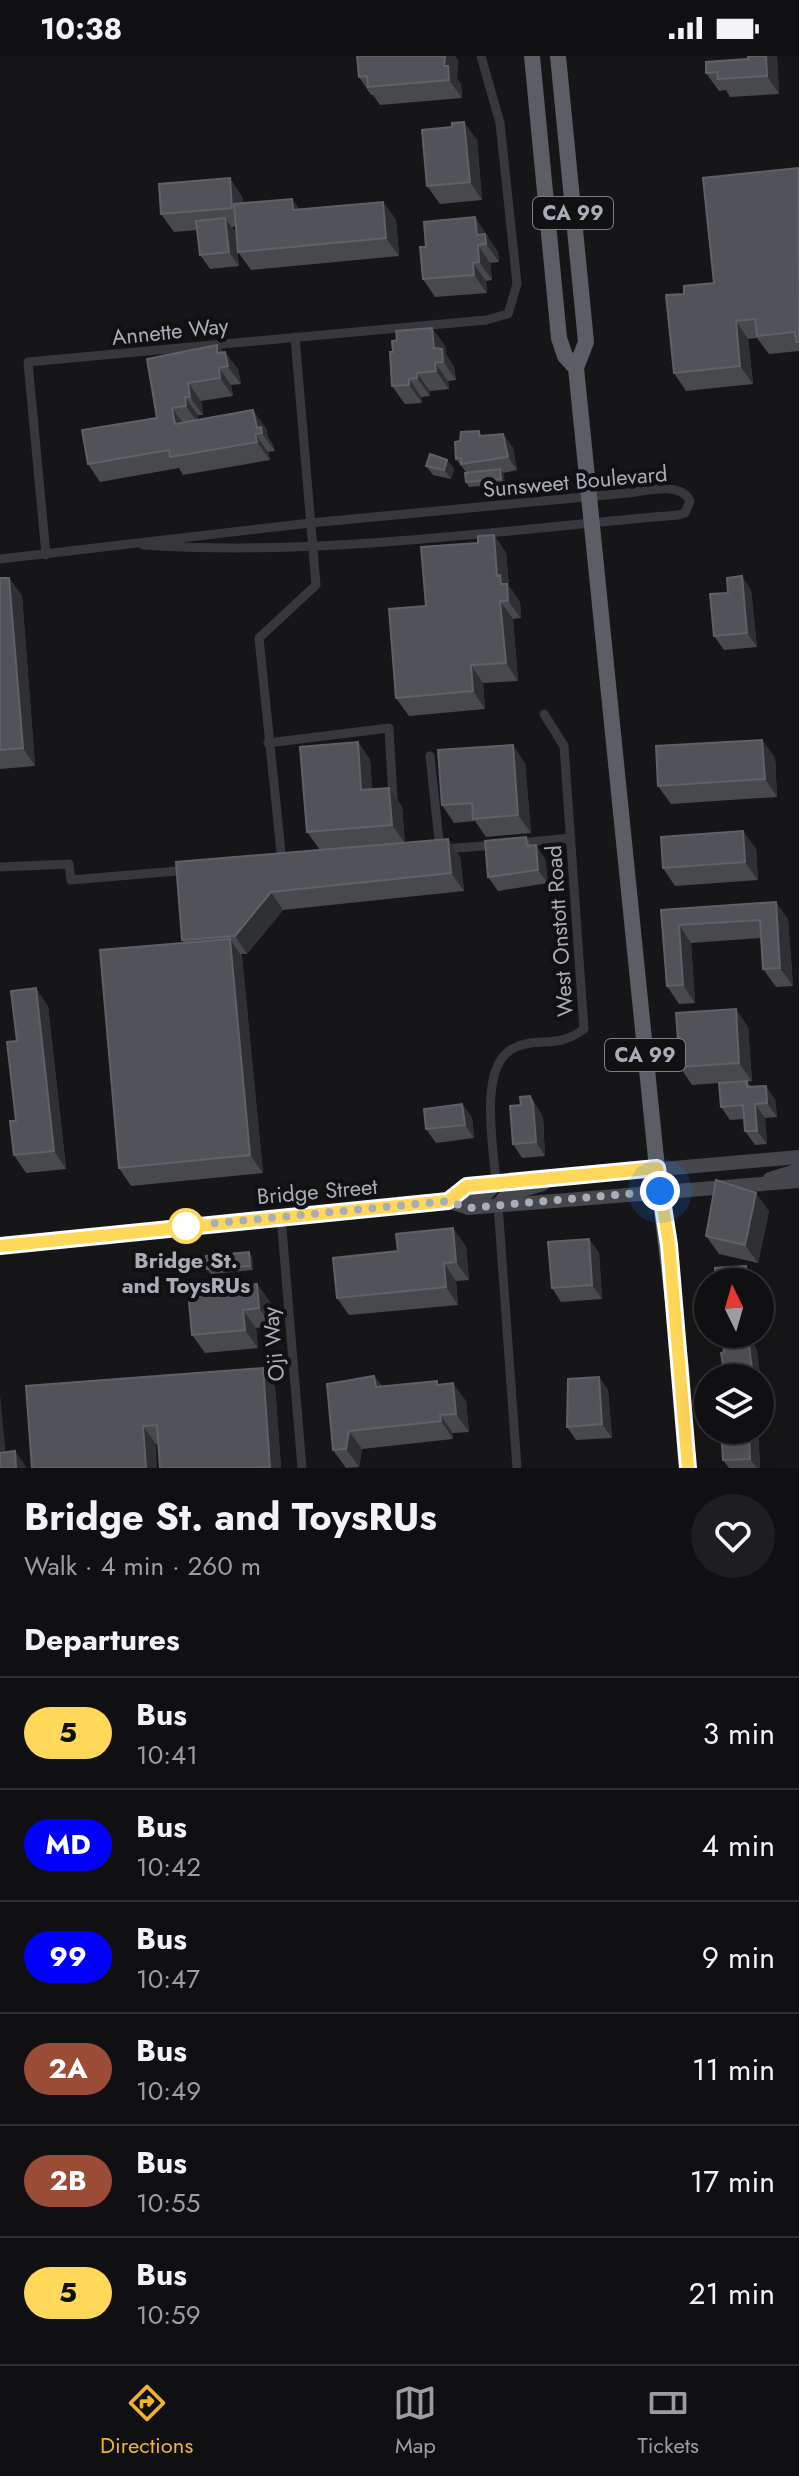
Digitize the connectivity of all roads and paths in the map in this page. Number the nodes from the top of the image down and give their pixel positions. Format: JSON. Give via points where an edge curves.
{"nodes":[{"id":1,"x":481,"y":56,"type":"edge"},
{"id":2,"x":532,"y":56,"type":"edge"},
{"id":3,"x":558,"y":56,"type":"edge"},
{"id":4,"x":295,"y":337,"type":"junction"},
{"id":5,"x":576,"y":368,"type":"junction"},
{"id":6,"x":588,"y":497,"type":"junction"},
{"id":7,"x":591,"y":522,"type":"junction"},
{"id":8,"x":310,"y":523,"type":"junction"},
{"id":9,"x":143,"y":545,"type":"junction"},
{"id":10,"x":313,"y":546,"type":"junction"},
{"id":11,"x":46,"y":555,"type":"junction"},
{"id":12,"x":0,"y":559,"type":"edge"},
{"id":13,"x":544,"y":714,"type":"dead end"},
{"id":14,"x":268,"y":743,"type":"junction"},
{"id":15,"x":430,"y":756,"type":"dead end"},
{"id":16,"x":393,"y":798,"type":"edge"},
{"id":17,"x":571,"y":838,"type":"junction"},
{"id":18,"x":440,"y":850,"type":"junction"},
{"id":19,"x":424,"y":851,"type":"edge"},
{"id":20,"x":297,"y":862,"type":"edge"},
{"id":21,"x":282,"y":863,"type":"junction"},
{"id":22,"x":267,"y":864,"type":"edge"},
{"id":23,"x":0,"y":867,"type":"edge"},
{"id":24,"x":206,"y":869,"type":"edge"},
{"id":25,"x":799,"y":1157,"type":"edge"},
{"id":26,"x":657,"y":1168,"type":"junction"},
{"id":27,"x":799,"y":1170,"type":"edge"},
{"id":28,"x":558,"y":1177,"type":"junction"},
{"id":29,"x":799,"y":1181,"type":"edge"},
{"id":30,"x":496,"y":1183,"type":"junction"},
{"id":31,"x":759,"y":1184,"type":"junction"},
{"id":32,"x":660,"y":1191,"type":"junction"},
{"id":33,"x":452,"y":1202,"type":"junction"},
{"id":34,"x":498,"y":1205,"type":"junction"},
{"id":35,"x":281,"y":1217,"type":"junction"},
{"id":36,"x":0,"y":1246,"type":"edge"},
{"id":37,"x":302,"y":1468,"type":"edge"},
{"id":38,"x":517,"y":1468,"type":"edge"},
{"id":39,"x":688,"y":1468,"type":"edge"}],
"edges":[{"from":1,"to":4,"type":"street","name":"Annette Way","via":[[500,123],[517,284],[508,314]]},
{"from":2,"to":5,"type":"highway","number":"CA 99","via":[[559,338]]},
{"from":3,"to":5,"type":"highway","number":"CA 99","via":[[586,342]]},
{"from":4,"to":8,"type":"street"},
{"from":4,"to":11,"type":"street","name":"Annette Way","via":[[28,362]]},
{"from":5,"to":6,"type":"highway","number":"CA 99"},
{"from":6,"to":7,"type":"highway","number":"CA 99"},
{"from":6,"to":7,"type":"street","name":"Sunsweet Boulevard","via":[[675,489],[690,501],[685,513],[678,515]]},
{"from":6,"to":8,"type":"street","name":"Sunsweet Boulevard"},
{"from":7,"to":10,"type":"street","name":"Sunsweet Boulevard"},
{"from":7,"to":26,"type":"highway","number":"CA 99"},
{"from":8,"to":9,"type":"street","name":"Sunsweet Boulevard"},
{"from":8,"to":10,"type":"street"},
{"from":9,"to":10,"type":"street","name":"Sunsweet Boulevard","via":[[221,550]]},
{"from":9,"to":11,"type":"street","name":"Sunsweet Boulevard"},
{"from":10,"to":14,"type":"street","via":[[316,585],[259,638]]},
{"from":11,"to":12,"type":"street","name":"Sunsweet Boulevard"},
{"from":13,"to":17,"type":"street","name":"West Onstott Road","via":[[564,746]]},
{"from":14,"to":16,"type":"street","via":[[389,728]]},
{"from":14,"to":21,"type":"street"},
{"from":15,"to":18,"type":"street"},
{"from":17,"to":18,"type":"street"},
{"from":17,"to":30,"type":"street","name":"West Onstott Road","via":[[584,1029],[568,1041],[515,1047],[500,1058],[490,1088]]},
{"from":18,"to":19,"type":"street"},
{"from":20,"to":21,"type":"street"},
{"from":21,"to":22,"type":"street"},
{"from":23,"to":24,"type":"street","via":[[69,864],[71,880]]},
{"from":25,"to":26,"type":"main road","name":"Bridge Street"},
{"from":26,"to":28,"type":"main road","name":"Bridge Street"},
{"from":26,"to":32,"type":"highway","number":"CA 99"},
{"from":27,"to":31,"type":"main road"},
{"from":28,"to":30,"type":"main road","name":"Bridge Street"},
{"from":28,"to":34,"type":"main road","via":[[506,1195]]},
{"from":29,"to":31,"type":"main road","name":"Bridge Street"},
{"from":30,"to":33,"type":"main road","name":"Bridge Street","via":[[467,1186]]},
{"from":31,"to":32,"type":"main road","name":"Bridge Street"},
{"from":32,"to":34,"type":"main road","name":"Bridge Street"},
{"from":32,"to":39,"type":"highway","number":"CA 99"},
{"from":33,"to":34,"type":"main road","name":"Bridge Street","via":[[468,1208]]},
{"from":33,"to":35,"type":"main road","name":"Bridge Street"},
{"from":34,"to":38,"type":"street"},
{"from":35,"to":36,"type":"main road","name":"Bridge Street"},
{"from":35,"to":37,"type":"street","name":"Oji Way"}]}
